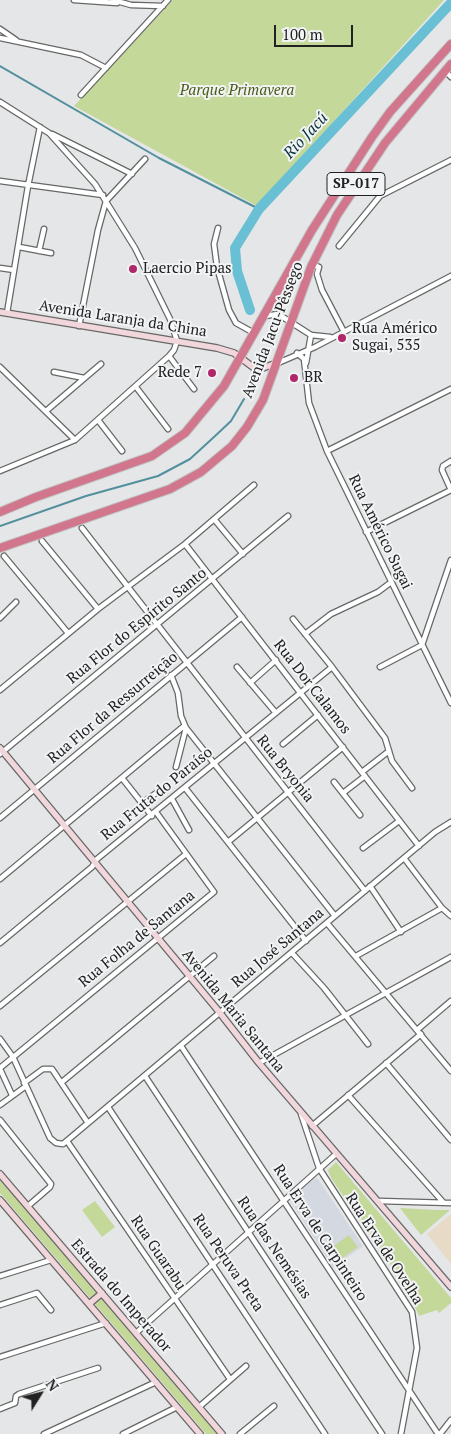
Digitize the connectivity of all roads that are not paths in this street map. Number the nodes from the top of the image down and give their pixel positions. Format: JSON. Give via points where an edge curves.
{"nodes":[{"id":1,"x":74,"y":0,"type":"edge"},
{"id":2,"x":113,"y":0,"type":"edge"},
{"id":3,"x":168,"y":0,"type":"edge"},
{"id":4,"x":118,"y":3,"type":"junction"},
{"id":5,"x":163,"y":6,"type":"junction"},
{"id":6,"x":0,"y":29,"type":"edge"},
{"id":7,"x":0,"y":38,"type":"edge"},
{"id":8,"x":20,"y":42,"type":"junction"},
{"id":9,"x":451,"y":44,"type":"edge"},
{"id":10,"x":451,"y":64,"type":"edge"},
{"id":11,"x":106,"y":68,"type":"junction"},
{"id":12,"x":445,"y":71,"type":"junction"},
{"id":13,"x":451,"y":77,"type":"edge"},
{"id":14,"x":81,"y":95,"type":"dead end"},
{"id":15,"x":0,"y":102,"type":"edge"},
{"id":16,"x":40,"y":127,"type":"junction"},
{"id":17,"x":49,"y":133,"type":"junction"},
{"id":18,"x":145,"y":159,"type":"dead end"},
{"id":19,"x":451,"y":160,"type":"edge"},
{"id":20,"x":132,"y":174,"type":"junction"},
{"id":21,"x":0,"y":181,"type":"edge"},
{"id":22,"x":28,"y":186,"type":"junction"},
{"id":23,"x":103,"y":195,"type":"junction"},
{"id":24,"x":106,"y":201,"type":"junction"},
{"id":25,"x":218,"y":228,"type":"dead end"},
{"id":26,"x":44,"y":229,"type":"dead end"},
{"id":27,"x":339,"y":246,"type":"dead end"},
{"id":28,"x":19,"y":247,"type":"junction"},
{"id":29,"x":39,"y":250,"type":"junction"},
{"id":30,"x":51,"y":254,"type":"dead end"},
{"id":31,"x":312,"y":264,"type":"junction"},
{"id":32,"x":0,"y":268,"type":"edge"},
{"id":33,"x":14,"y":270,"type":"junction"},
{"id":34,"x":451,"y":276,"type":"edge"},
{"id":35,"x":0,"y":312,"type":"edge"},
{"id":36,"x":7,"y":313,"type":"junction"},
{"id":37,"x":263,"y":316,"type":"junction"},
{"id":38,"x":292,"y":322,"type":"junction"},
{"id":39,"x":79,"y":326,"type":"junction"},
{"id":40,"x":343,"y":330,"type":"junction"},
{"id":41,"x":254,"y":333,"type":"junction"},
{"id":42,"x":311,"y":335,"type":"junction"},
{"id":43,"x":331,"y":336,"type":"junction"},
{"id":44,"x":177,"y":341,"type":"junction"},
{"id":45,"x":309,"y":349,"type":"junction"},
{"id":46,"x":297,"y":354,"type":"junction"},
{"id":47,"x":169,"y":356,"type":"junction"},
{"id":48,"x":240,"y":357,"type":"junction"},
{"id":49,"x":278,"y":363,"type":"junction"},
{"id":50,"x":101,"y":364,"type":"dead end"},
{"id":51,"x":305,"y":365,"type":"junction"},
{"id":52,"x":0,"y":367,"type":"edge"},
{"id":53,"x":54,"y":372,"type":"dead end"},
{"id":54,"x":84,"y":378,"type":"junction"},
{"id":55,"x":136,"y":387,"type":"junction"},
{"id":56,"x":194,"y":388,"type":"dead end"},
{"id":57,"x":451,"y":389,"type":"edge"},
{"id":58,"x":46,"y":411,"type":"junction"},
{"id":59,"x":98,"y":420,"type":"junction"},
{"id":60,"x":168,"y":429,"type":"dead end"},
{"id":61,"x":75,"y":440,"type":"junction"},
{"id":62,"x":122,"y":451,"type":"dead end"},
{"id":63,"x":327,"y":451,"type":"junction"},
{"id":64,"x":451,"y":461,"type":"edge"},
{"id":65,"x":0,"y":471,"type":"edge"},
{"id":66,"x":254,"y":485,"type":"dead end"},
{"id":67,"x":451,"y":490,"type":"edge"},
{"id":68,"x":0,"y":512,"type":"edge"},
{"id":69,"x":288,"y":516,"type":"dead end"},
{"id":70,"x":214,"y":519,"type":"junction"},
{"id":71,"x":82,"y":528,"type":"dead end"},
{"id":72,"x":366,"y":532,"type":"junction"},
{"id":73,"x":42,"y":541,"type":"dead end"},
{"id":74,"x":185,"y":544,"type":"junction"},
{"id":75,"x":0,"y":548,"type":"edge"},
{"id":76,"x":243,"y":554,"type":"junction"},
{"id":77,"x":4,"y":556,"type":"dead end"},
{"id":78,"x":451,"y":560,"type":"edge"},
{"id":79,"x":212,"y":580,"type":"junction"},
{"id":80,"x":390,"y":582,"type":"junction"},
{"id":81,"x":127,"y":585,"type":"junction"},
{"id":82,"x":16,"y":602,"type":"dead end"},
{"id":83,"x":98,"y":609,"type":"junction"},
{"id":84,"x":242,"y":617,"type":"junction"},
{"id":85,"x":0,"y":618,"type":"edge"},
{"id":86,"x":293,"y":620,"type":"dead end"},
{"id":87,"x":157,"y":625,"type":"junction"},
{"id":88,"x":68,"y":633,"type":"junction"},
{"id":89,"x":306,"y":634,"type":"junction"},
{"id":90,"x":422,"y":645,"type":"junction"},
{"id":91,"x":276,"y":660,"type":"junction"},
{"id":92,"x":186,"y":663,"type":"junction"},
{"id":93,"x":332,"y":667,"type":"junction"},
{"id":94,"x":380,"y":667,"type":"dead end"},
{"id":95,"x":237,"y":668,"type":"dead end"},
{"id":96,"x":171,"y":675,"type":"junction"},
{"id":97,"x":250,"y":682,"type":"junction"},
{"id":98,"x":0,"y":690,"type":"edge"},
{"id":99,"x":301,"y":692,"type":"junction"},
{"id":100,"x":451,"y":703,"type":"edge"},
{"id":101,"x":276,"y":713,"type":"junction"},
{"id":102,"x":318,"y":715,"type":"junction"},
{"id":103,"x":185,"y":727,"type":"junction"},
{"id":104,"x":245,"y":738,"type":"junction"},
{"id":105,"x":283,"y":744,"type":"dead end"},
{"id":106,"x":343,"y":747,"type":"junction"},
{"id":107,"x":1,"y":751,"type":"edge"},
{"id":108,"x":389,"y":751,"type":"junction"},
{"id":109,"x":215,"y":763,"type":"junction"},
{"id":110,"x":176,"y":767,"type":"dead end"},
{"id":111,"x":363,"y":774,"type":"junction"},
{"id":112,"x":122,"y":778,"type":"junction"},
{"id":113,"x":334,"y":782,"type":"dead end"},
{"id":114,"x":186,"y":788,"type":"junction"},
{"id":115,"x":412,"y":788,"type":"dead end"},
{"id":116,"x":35,"y":789,"type":"junction"},
{"id":117,"x":159,"y":791,"type":"dead end"},
{"id":118,"x":288,"y":792,"type":"junction"},
{"id":119,"x":343,"y":793,"type":"junction"},
{"id":120,"x":172,"y":799,"type":"junction"},
{"id":121,"x":142,"y":803,"type":"junction"},
{"id":122,"x":154,"y":814,"type":"junction"},
{"id":123,"x":360,"y":815,"type":"dead end"},
{"id":124,"x":258,"y":817,"type":"junction"},
{"id":125,"x":0,"y":818,"type":"edge"},
{"id":126,"x":399,"y":821,"type":"junction"},
{"id":127,"x":451,"y":822,"type":"edge"},
{"id":128,"x":65,"y":825,"type":"junction"},
{"id":129,"x":189,"y":830,"type":"dead end"},
{"id":130,"x":228,"y":842,"type":"junction"},
{"id":131,"x":419,"y":846,"type":"junction"},
{"id":132,"x":363,"y":848,"type":"dead end"},
{"id":133,"x":186,"y":854,"type":"junction"},
{"id":134,"x":404,"y":858,"type":"junction"},
{"id":135,"x":96,"y":862,"type":"junction"},
{"id":136,"x":0,"y":879,"type":"edge"},
{"id":137,"x":370,"y":886,"type":"junction"},
{"id":138,"x":365,"y":890,"type":"junction"},
{"id":139,"x":128,"y":901,"type":"junction"},
{"id":140,"x":442,"y":908,"type":"junction"},
{"id":141,"x":335,"y":916,"type":"junction"},
{"id":142,"x":451,"y":916,"type":"edge"},
{"id":143,"x":327,"y":923,"type":"junction"},
{"id":144,"x":401,"y":932,"type":"junction"},
{"id":145,"x":158,"y":938,"type":"junction"},
{"id":146,"x":306,"y":941,"type":"junction"},
{"id":147,"x":0,"y":943,"type":"edge"},
{"id":148,"x":292,"y":953,"type":"junction"},
{"id":149,"x":214,"y":956,"type":"dead end"},
{"id":150,"x":356,"y":956,"type":"junction"},
{"id":151,"x":451,"y":957,"type":"edge"},
{"id":152,"x":189,"y":976,"type":"junction"},
{"id":153,"x":386,"y":992,"type":"junction"},
{"id":154,"x":451,"y":1001,"type":"edge"},
{"id":155,"x":0,"y":1006,"type":"edge"},
{"id":156,"x":220,"y":1014,"type":"junction"},
{"id":157,"x":344,"y":1016,"type":"junction"},
{"id":158,"x":419,"y":1032,"type":"junction"},
{"id":159,"x":0,"y":1039,"type":"edge"},
{"id":160,"x":368,"y":1044,"type":"dead end"},
{"id":161,"x":181,"y":1046,"type":"junction"},
{"id":162,"x":13,"y":1057,"type":"junction"},
{"id":163,"x":258,"y":1063,"type":"junction"},
{"id":164,"x":386,"y":1063,"type":"junction"},
{"id":165,"x":0,"y":1068,"type":"edge"},
{"id":166,"x":451,"y":1070,"type":"edge"},
{"id":167,"x":145,"y":1076,"type":"junction"},
{"id":168,"x":62,"y":1082,"type":"junction"},
{"id":169,"x":25,"y":1084,"type":"junction"},
{"id":170,"x":12,"y":1095,"type":"junction"},
{"id":171,"x":348,"y":1095,"type":"junction"},
{"id":172,"x":0,"y":1105,"type":"edge"},
{"id":173,"x":108,"y":1107,"type":"junction"},
{"id":174,"x":301,"y":1112,"type":"junction"},
{"id":175,"x":0,"y":1120,"type":"edge"},
{"id":176,"x":88,"y":1123,"type":"junction"},
{"id":177,"x":312,"y":1126,"type":"junction"},
{"id":178,"x":451,"y":1140,"type":"edge"},
{"id":179,"x":66,"y":1141,"type":"junction"},
{"id":180,"x":336,"y":1154,"type":"junction"},
{"id":181,"x":318,"y":1168,"type":"junction"},
{"id":182,"x":0,"y":1174,"type":"edge"},
{"id":183,"x":0,"y":1200,"type":"edge"},
{"id":184,"x":284,"y":1200,"type":"junction"},
{"id":185,"x":379,"y":1201,"type":"junction"},
{"id":186,"x":443,"y":1202,"type":"junction"},
{"id":187,"x":451,"y":1203,"type":"edge"},
{"id":188,"x":28,"y":1206,"type":"junction"},
{"id":189,"x":247,"y":1232,"type":"junction"},
{"id":190,"x":51,"y":1260,"type":"junction"},
{"id":191,"x":213,"y":1264,"type":"junction"},
{"id":192,"x":0,"y":1276,"type":"edge"},
{"id":193,"x":451,"y":1287,"type":"edge"},
{"id":194,"x":102,"y":1293,"type":"junction"},
{"id":195,"x":174,"y":1298,"type":"junction"},
{"id":196,"x":0,"y":1304,"type":"edge"},
{"id":197,"x":89,"y":1304,"type":"junction"},
{"id":198,"x":51,"y":1310,"type":"dead end"},
{"id":199,"x":106,"y":1323,"type":"junction"},
{"id":200,"x":136,"y":1332,"type":"junction"},
{"id":201,"x":0,"y":1357,"type":"edge"},
{"id":202,"x":246,"y":1366,"type":"dead end"},
{"id":203,"x":98,"y":1368,"type":"dead end"},
{"id":204,"x":230,"y":1380,"type":"junction"},
{"id":205,"x":156,"y":1382,"type":"junction"},
{"id":206,"x":409,"y":1391,"type":"junction"},
{"id":207,"x":274,"y":1406,"type":"dead end"},
{"id":208,"x":177,"y":1407,"type":"junction"},
{"id":209,"x":199,"y":1407,"type":"junction"},
{"id":210,"x":0,"y":1409,"type":"edge"},
{"id":211,"x":451,"y":1420,"type":"edge"},
{"id":212,"x":44,"y":1434,"type":"edge"},
{"id":213,"x":123,"y":1434,"type":"edge"},
{"id":214,"x":200,"y":1434,"type":"edge"},
{"id":215,"x":222,"y":1434,"type":"edge"},
{"id":216,"x":240,"y":1434,"type":"edge"},
{"id":217,"x":325,"y":1434,"type":"edge"},
{"id":218,"x":382,"y":1434,"type":"edge"},
{"id":219,"x":401,"y":1434,"type":"edge"},
{"id":220,"x":439,"y":1434,"type":"edge"}],
"edges":[{"from":1,"to":4,"type":"street"},
{"from":2,"to":4,"type":"street"},
{"from":3,"to":5,"type":"street"},
{"from":4,"to":5,"type":"street"},
{"from":5,"to":11,"type":"street"},
{"from":6,"to":8,"type":"street"},
{"from":7,"to":8,"type":"street"},
{"from":8,"to":11,"type":"street","via":[[80,54]]},
{"from":9,"to":37,"type":"highway","name":"Avenida Jacu-Pêssego","number":"SP-017","via":[[372,137],[312,230]]},
{"from":10,"to":12,"type":"highway","name":"Avenida Jacu-Pêssego","number":"SP-017"},
{"from":11,"to":14,"type":"street"},
{"from":12,"to":13,"type":"street"},
{"from":12,"to":31,"type":"highway","name":"Avenida Jacu-Pêssego","number":"SP-017","via":[[367,168],[337,215]]},
{"from":15,"to":16,"type":"street"},
{"from":16,"to":17,"type":"street"},
{"from":16,"to":22,"type":"street"},
{"from":17,"to":20,"type":"street"},
{"from":17,"to":23,"type":"street"},
{"from":18,"to":20,"type":"street"},
{"from":19,"to":27,"type":"street","via":[[380,196]]},
{"from":20,"to":24,"type":"street"},
{"from":21,"to":22,"type":"street"},
{"from":22,"to":23,"type":"street"},
{"from":22,"to":28,"type":"street"},
{"from":23,"to":24,"type":"street"},
{"from":24,"to":39,"type":"street"},
{"from":24,"to":44,"type":"street","via":[[135,248]]},
{"from":25,"to":41,"type":"street","via":[[214,244],[216,261],[229,310],[236,323]]},
{"from":26,"to":29,"type":"street"},
{"from":28,"to":29,"type":"street"},
{"from":28,"to":33,"type":"street"},
{"from":29,"to":30,"type":"street"},
{"from":31,"to":38,"type":"highway","name":"Avenida Jacu-Pêssego","number":"SP-017"},
{"from":31,"to":40,"type":"street","via":[[319,267],[317,274],[322,290]]},
{"from":32,"to":33,"type":"street"},
{"from":33,"to":36,"type":"street"},
{"from":34,"to":40,"type":"street"},
{"from":35,"to":36,"type":"street","name":"Avenida Laranja da China"},
{"from":36,"to":39,"type":"street","name":"Avenida Laranja da China"},
{"from":37,"to":38,"type":"street","via":[[278,314]]},
{"from":37,"to":41,"type":"highway","name":"Avenida Jacu-Pêssego","number":"SP-017"},
{"from":38,"to":42,"type":"street"},
{"from":38,"to":49,"type":"highway","name":"Avenida Jacu-Pêssego","number":"SP-017"},
{"from":39,"to":44,"type":"street","name":"Avenida Laranja da China"},
{"from":40,"to":43,"type":"street"},
{"from":41,"to":48,"type":"highway","name":"Avenida Jacu-Pêssego","number":"SP-017"},
{"from":42,"to":43,"type":"street"},
{"from":42,"to":45,"type":"street","name":"Rua Américo Sugai"},
{"from":43,"to":45,"type":"street"},
{"from":44,"to":47,"type":"street"},
{"from":44,"to":48,"type":"street","name":"Avenida Laranja da China","via":[[227,350]]},
{"from":45,"to":46,"type":"street"},
{"from":45,"to":51,"type":"street","name":"Rua Américo Sugai"},
{"from":46,"to":49,"type":"street"},
{"from":46,"to":51,"type":"street","via":[[303,356]]},
{"from":47,"to":55,"type":"street"},
{"from":47,"to":56,"type":"street"},
{"from":48,"to":49,"type":"street","via":[[257,370]]},
{"from":48,"to":68,"type":"highway","name":"Avenida Jacu-Pêssego","number":"SP-017","via":[[206,411],[171,445],[131,465]]},
{"from":49,"to":75,"type":"highway","name":"Avenida Jacu-Pêssego","number":"SP-017","via":[[247,427],[232,446],[201,472],[139,501]]},
{"from":50,"to":54,"type":"street"},
{"from":51,"to":63,"type":"street","name":"Rua Américo Sugai","via":[[309,403]]},
{"from":52,"to":58,"type":"street"},
{"from":53,"to":54,"type":"street"},
{"from":54,"to":58,"type":"street"},
{"from":55,"to":59,"type":"street"},
{"from":55,"to":60,"type":"street"},
{"from":57,"to":63,"type":"street"},
{"from":58,"to":61,"type":"street"},
{"from":59,"to":61,"type":"street"},
{"from":59,"to":62,"type":"street"},
{"from":61,"to":65,"type":"street"},
{"from":63,"to":72,"type":"street","name":"Rua Américo Sugai"},
{"from":64,"to":67,"type":"street","via":[[442,470]]},
{"from":66,"to":70,"type":"street"},
{"from":67,"to":72,"type":"street"},
{"from":69,"to":76,"type":"street","name":"Rua Flor do Espírito Santo"},
{"from":70,"to":74,"type":"street"},
{"from":70,"to":76,"type":"street"},
{"from":71,"to":81,"type":"street","name":"Rua Bryonia"},
{"from":72,"to":80,"type":"street","name":"Rua Américo Sugai"},
{"from":73,"to":83,"type":"street"},
{"from":74,"to":79,"type":"street","name":"Rua Dor Calamos"},
{"from":74,"to":81,"type":"street"},
{"from":76,"to":79,"type":"street","name":"Rua Flor do Espírito Santo"},
{"from":77,"to":88,"type":"street"},
{"from":78,"to":90,"type":"street"},
{"from":79,"to":84,"type":"street","name":"Rua Dor Calamos"},
{"from":79,"to":87,"type":"street","name":"Rua Flor do Espírito Santo"},
{"from":80,"to":89,"type":"street","via":[[378,592],[331,614]]},
{"from":80,"to":90,"type":"street","name":"Rua Américo Sugai"},
{"from":81,"to":83,"type":"street"},
{"from":81,"to":87,"type":"street","name":"Rua Bryonia"},
{"from":82,"to":85,"type":"street"},
{"from":83,"to":88,"type":"street"},
{"from":84,"to":91,"type":"street","name":"Rua Dor Calamos"},
{"from":84,"to":92,"type":"street","name":"Rua Flor da Ressurreição"},
{"from":86,"to":89,"type":"street"},
{"from":87,"to":92,"type":"street","name":"Rua Bryonia"},
{"from":87,"to":107,"type":"street","name":"Rua Flor do Espírito Santo"},
{"from":88,"to":98,"type":"street"},
{"from":89,"to":93,"type":"street"},
{"from":90,"to":94,"type":"street"},
{"from":90,"to":100,"type":"street","name":"Rua Américo Sugai"},
{"from":91,"to":97,"type":"street"},
{"from":91,"to":99,"type":"street","name":"Rua Dor Calamos"},
{"from":92,"to":96,"type":"street","name":"Rua Flor da Ressurreição"},
{"from":92,"to":104,"type":"street","name":"Rua Bryonia"},
{"from":93,"to":99,"type":"street","name":"Rua Fruta do Paraíso"},
{"from":93,"to":108,"type":"street","via":[[385,738]]},
{"from":95,"to":97,"type":"street"},
{"from":96,"to":103,"type":"street"},
{"from":96,"to":116,"type":"street","name":"Rua Flor da Ressurreição"},
{"from":97,"to":101,"type":"street"},
{"from":99,"to":101,"type":"street","name":"Rua Fruta do Paraíso"},
{"from":99,"to":102,"type":"street","name":"Rua Dor Calamos"},
{"from":101,"to":104,"type":"street","name":"Rua Fruta do Paraíso"},
{"from":102,"to":105,"type":"street"},
{"from":102,"to":106,"type":"street","name":"Rua Dor Calamos"},
{"from":103,"to":109,"type":"street"},
{"from":103,"to":110,"type":"street"},
{"from":103,"to":112,"type":"street"},
{"from":104,"to":109,"type":"street","name":"Rua Fruta do Paraíso"},
{"from":104,"to":118,"type":"street","name":"Rua Bryonia"},
{"from":106,"to":111,"type":"street","name":"Rua Dor Calamos"},
{"from":106,"to":118,"type":"street"},
{"from":107,"to":116,"type":"street","name":"Avenida Maria Santana"},
{"from":108,"to":111,"type":"street"},
{"from":108,"to":115,"type":"street","via":[[395,766]]},
{"from":109,"to":114,"type":"street","name":"Rua Fruta do Paraíso"},
{"from":109,"to":124,"type":"street"},
{"from":111,"to":119,"type":"street"},
{"from":111,"to":126,"type":"street","name":"Rua Dor Calamos"},
{"from":112,"to":121,"type":"street","name":"Rua Folha de Santana"},
{"from":112,"to":128,"type":"street"},
{"from":113,"to":119,"type":"street"},
{"from":114,"to":120,"type":"street","name":"Rua Fruta do Paraíso"},
{"from":114,"to":130,"type":"street"},
{"from":116,"to":125,"type":"street","name":"Rua Flor da Ressurreição"},
{"from":116,"to":128,"type":"street","name":"Avenida Maria Santana"},
{"from":117,"to":121,"type":"street"},
{"from":118,"to":124,"type":"street"},
{"from":118,"to":138,"type":"street","name":"Rua Bryonia"},
{"from":119,"to":123,"type":"street"},
{"from":120,"to":122,"type":"street","name":"Rua Fruta do Paraíso"},
{"from":120,"to":129,"type":"street"},
{"from":121,"to":122,"type":"street","name":"Rua Folha de Santana"},
{"from":122,"to":133,"type":"street","name":"Rua Folha de Santana"},
{"from":122,"to":135,"type":"street","name":"Rua Fruta do Paraíso"},
{"from":124,"to":130,"type":"street"},
{"from":124,"to":141,"type":"street"},
{"from":126,"to":131,"type":"street","name":"Rua Dor Calamos"},
{"from":126,"to":132,"type":"street"},
{"from":127,"to":131,"type":"street","name":"Rua José Santana"},
{"from":128,"to":135,"type":"street","name":"Avenida Maria Santana"},
{"from":128,"to":136,"type":"street"},
{"from":130,"to":146,"type":"street"},
{"from":131,"to":134,"type":"street","name":"Rua José Santana"},
{"from":133,"to":139,"type":"street"},
{"from":133,"to":145,"type":"street","name":"Rua Folha de Santana","via":[[214,892]]},
{"from":134,"to":137,"type":"street","name":"Rua José Santana"},
{"from":134,"to":140,"type":"street"},
{"from":135,"to":139,"type":"street","name":"Avenida Maria Santana"},
{"from":135,"to":147,"type":"street","name":"Rua Fruta do Paraíso"},
{"from":137,"to":138,"type":"street","name":"Rua José Santana"},
{"from":137,"to":144,"type":"street"},
{"from":138,"to":141,"type":"street","name":"Rua José Santana"},
{"from":139,"to":145,"type":"street","name":"Avenida Maria Santana"},
{"from":139,"to":155,"type":"street"},
{"from":140,"to":142,"type":"street"},
{"from":140,"to":144,"type":"street"},
{"from":141,"to":143,"type":"street","name":"Rua José Santana"},
{"from":143,"to":146,"type":"street","name":"Rua José Santana"},
{"from":143,"to":150,"type":"street"},
{"from":144,"to":150,"type":"street"},
{"from":145,"to":152,"type":"street","name":"Avenida Maria Santana"},
{"from":145,"to":162,"type":"street","name":"Rua Folha de Santana"},
{"from":146,"to":148,"type":"street","name":"Rua José Santana"},
{"from":148,"to":156,"type":"street","name":"Rua José Santana"},
{"from":148,"to":157,"type":"street"},
{"from":149,"to":152,"type":"street"},
{"from":150,"to":153,"type":"street"},
{"from":151,"to":153,"type":"street"},
{"from":152,"to":156,"type":"street","name":"Avenida Maria Santana"},
{"from":152,"to":168,"type":"street"},
{"from":153,"to":157,"type":"street"},
{"from":153,"to":158,"type":"street"},
{"from":154,"to":158,"type":"street"},
{"from":156,"to":161,"type":"street","name":"Rua José Santana"},
{"from":156,"to":163,"type":"street","name":"Avenida Maria Santana"},
{"from":157,"to":160,"type":"street"},
{"from":157,"to":163,"type":"street"},
{"from":158,"to":164,"type":"street"},
{"from":158,"to":166,"type":"street"},
{"from":159,"to":162,"type":"street"},
{"from":161,"to":167,"type":"street","name":"Rua José Santana"},
{"from":161,"to":184,"type":"street","name":"Rua Erva de Carpinteiro"},
{"from":162,"to":165,"type":"street","name":"Rua Folha de Santana"},
{"from":162,"to":169,"type":"street"},
{"from":163,"to":174,"type":"street","name":"Avenida Maria Santana"},
{"from":164,"to":171,"type":"street"},
{"from":164,"to":178,"type":"street"},
{"from":165,"to":170,"type":"street"},
{"from":167,"to":173,"type":"street","name":"Rua José Santana"},
{"from":167,"to":189,"type":"street","name":"Rua das Nemésias"},
{"from":168,"to":169,"type":"street","via":[[49,1067]]},
{"from":168,"to":176,"type":"street"},
{"from":169,"to":170,"type":"street"},
{"from":169,"to":179,"type":"street","via":[[50,1138],[60,1144]]},
{"from":170,"to":172,"type":"street"},
{"from":171,"to":177,"type":"street"},
{"from":171,"to":186,"type":"street"},
{"from":173,"to":176,"type":"street","name":"Rua José Santana"},
{"from":173,"to":191,"type":"street","name":"Rua Peruva Preta"},
{"from":174,"to":177,"type":"street","name":"Avenida Maria Santana"},
{"from":174,"to":181,"type":"street","name":"Rua Erva de Ovelha"},
{"from":175,"to":188,"type":"street","via":[[51,1184]]},
{"from":176,"to":179,"type":"street","name":"Rua José Santana"},
{"from":177,"to":180,"type":"street","name":"Avenida Maria Santana"},
{"from":179,"to":195,"type":"street","name":"Rua Guarabu"},
{"from":180,"to":181,"type":"street"},
{"from":180,"to":185,"type":"street","name":"Avenida Maria Santana"},
{"from":181,"to":184,"type":"street"},
{"from":181,"to":206,"type":"street","name":"Rua Erva de Ovelha","via":[[412,1312],[417,1348]]},
{"from":182,"to":188,"type":"street","name":"Estrada do Imperador"},
{"from":183,"to":190,"type":"street","name":"Estrada do Imperador"},
{"from":184,"to":189,"type":"street"},
{"from":184,"to":206,"type":"street","name":"Rua Erva de Carpinteiro"},
{"from":185,"to":186,"type":"street"},
{"from":185,"to":193,"type":"street","name":"Avenida Maria Santana"},
{"from":186,"to":187,"type":"street"},
{"from":188,"to":194,"type":"street","name":"Estrada do Imperador"},
{"from":189,"to":191,"type":"street"},
{"from":189,"to":218,"type":"street","name":"Rua das Nemésias"},
{"from":190,"to":192,"type":"street"},
{"from":190,"to":197,"type":"street","name":"Estrada do Imperador"},
{"from":191,"to":195,"type":"street"},
{"from":191,"to":217,"type":"street","name":"Rua Peruva Preta"},
{"from":194,"to":197,"type":"street"},
{"from":194,"to":200,"type":"street","name":"Estrada do Imperador"},
{"from":195,"to":200,"type":"street"},
{"from":195,"to":204,"type":"street","name":"Rua Guarabu"},
{"from":196,"to":198,"type":"street","via":[[37,1293]]},
{"from":197,"to":199,"type":"street","name":"Estrada do Imperador"},
{"from":199,"to":201,"type":"street"},
{"from":199,"to":205,"type":"street","name":"Estrada do Imperador"},
{"from":200,"to":209,"type":"street","name":"Estrada do Imperador"},
{"from":202,"to":204,"type":"street"},
{"from":203,"to":210,"type":"street","via":[[19,1394],[15,1403]]},
{"from":204,"to":209,"type":"street"},
{"from":205,"to":208,"type":"street","name":"Estrada do Imperador"},
{"from":205,"to":212,"type":"street"},
{"from":206,"to":219,"type":"street","name":"Rua Erva de Ovelha"},
{"from":206,"to":220,"type":"street","name":"Rua Erva de Carpinteiro"},
{"from":207,"to":216,"type":"street"},
{"from":208,"to":213,"type":"street"},
{"from":208,"to":214,"type":"street","name":"Estrada do Imperador"},
{"from":209,"to":215,"type":"street","name":"Estrada do Imperador"},
{"from":211,"to":220,"type":"street"}]}
